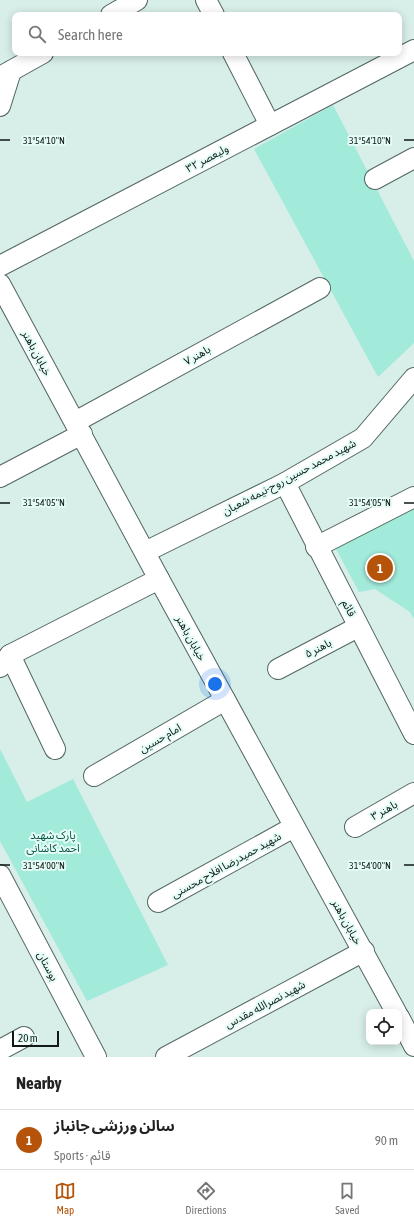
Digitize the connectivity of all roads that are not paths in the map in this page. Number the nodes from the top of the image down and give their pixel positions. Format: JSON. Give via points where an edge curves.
{"nodes":[{"id":1,"x":138,"y":0,"type":"edge"},
{"id":2,"x":206,"y":0,"type":"edge"},
{"id":3,"x":116,"y":12,"type":"edge"},
{"id":4,"x":212,"y":12,"type":"edge"},
{"id":5,"x":414,"y":50,"type":"edge"},
{"id":6,"x":38,"y":56,"type":"edge"},
{"id":7,"x":235,"y":56,"type":"edge"},
{"id":8,"x":5,"y":74,"type":"edge"},
{"id":9,"x":0,"y":106,"type":"edge"},
{"id":10,"x":270,"y":125,"type":"junction"},
{"id":11,"x":414,"y":158,"type":"edge"},
{"id":12,"x":375,"y":179,"type":"dead end"},
{"id":13,"x":0,"y":266,"type":"edge"},
{"id":14,"x":0,"y":284,"type":"edge"},
{"id":15,"x":320,"y":288,"type":"dead end"},
{"id":16,"x":7,"y":313,"type":"edge"},
{"id":17,"x":414,"y":378,"type":"edge"},
{"id":18,"x":78,"y":428,"type":"junction"},
{"id":19,"x":0,"y":477,"type":"edge"},
{"id":20,"x":285,"y":483,"type":"junction"},
{"id":21,"x":414,"y":497,"type":"edge"},
{"id":22,"x":316,"y":547,"type":"junction"},
{"id":23,"x":145,"y":552,"type":"junction"},
{"id":24,"x":159,"y":579,"type":"junction"},
{"id":25,"x":358,"y":627,"type":"junction"},
{"id":26,"x":5,"y":661,"type":"edge"},
{"id":27,"x":278,"y":669,"type":"dead end"},
{"id":28,"x":225,"y":700,"type":"junction"},
{"id":29,"x":414,"y":734,"type":"edge"},
{"id":30,"x":56,"y":749,"type":"dead end"},
{"id":31,"x":94,"y":776,"type":"dead end"},
{"id":32,"x":414,"y":793,"type":"edge"},
{"id":33,"x":294,"y":827,"type":"junction"},
{"id":34,"x":355,"y":827,"type":"dead end"},
{"id":35,"x":0,"y":875,"type":"edge"},
{"id":36,"x":158,"y":902,"type":"dead end"},
{"id":37,"x":364,"y":952,"type":"junction"},
{"id":38,"x":394,"y":1009,"type":"edge"},
{"id":39,"x":402,"y":1023,"type":"edge"},
{"id":40,"x":24,"y":1037,"type":"dead end"},
{"id":41,"x":414,"y":1046,"type":"edge"},
{"id":42,"x":0,"y":1050,"type":"edge"},
{"id":43,"x":96,"y":1057,"type":"edge"},
{"id":44,"x":166,"y":1057,"type":"edge"}],
"edges":[{"from":1,"to":3,"type":"street"},
{"from":2,"to":4,"type":"street"},
{"from":5,"to":10,"type":"street","name":"ولیعصر ۳۲"},
{"from":6,"to":8,"type":"street"},
{"from":7,"to":10,"type":"street"},
{"from":8,"to":9,"type":"street"},
{"from":10,"to":13,"type":"street","name":"ولیعصر ۳۲"},
{"from":11,"to":12,"type":"street"},
{"from":14,"to":16,"type":"street","name":"خیابان باهنر"},
{"from":15,"to":18,"type":"street","name":"باهنر ۷"},
{"from":16,"to":18,"type":"street","name":"خیابان باهنر"},
{"from":17,"to":20,"type":"street","name":"شهید محمد حسین روح-نیمه شعبان","via":[[363,438]]},
{"from":18,"to":19,"type":"street","name":"باهنر ۷"},
{"from":18,"to":23,"type":"street","name":"خیابان باهنر"},
{"from":20,"to":22,"type":"street","name":"قائم"},
{"from":20,"to":23,"type":"street","name":"شهید محمد حسین روح-نیمه شعبان"},
{"from":21,"to":22,"type":"street"},
{"from":22,"to":25,"type":"street","name":"قائم"},
{"from":23,"to":24,"type":"street","name":"خیابان باهنر"},
{"from":24,"to":26,"type":"street"},
{"from":24,"to":28,"type":"street","name":"خیابان باهنر"},
{"from":25,"to":27,"type":"street","name":"باهنر ۵"},
{"from":25,"to":29,"type":"street","name":"قائم"},
{"from":26,"to":30,"type":"street"},
{"from":28,"to":31,"type":"street","name":"امام حسین"},
{"from":28,"to":33,"type":"street","name":"خیابان باهنر"},
{"from":32,"to":34,"type":"street","name":"باهنر ۳"},
{"from":33,"to":36,"type":"street","name":"شهید حمیدرضا افلاح محسنی"},
{"from":33,"to":37,"type":"street","name":"خیابان باهنر"},
{"from":35,"to":43,"type":"street","name":"بوستان"},
{"from":37,"to":38,"type":"street","name":"خیابان باهنر"},
{"from":37,"to":44,"type":"street","name":"شهید نصرالله مقدس"},
{"from":39,"to":41,"type":"street"},
{"from":40,"to":42,"type":"street"}]}
